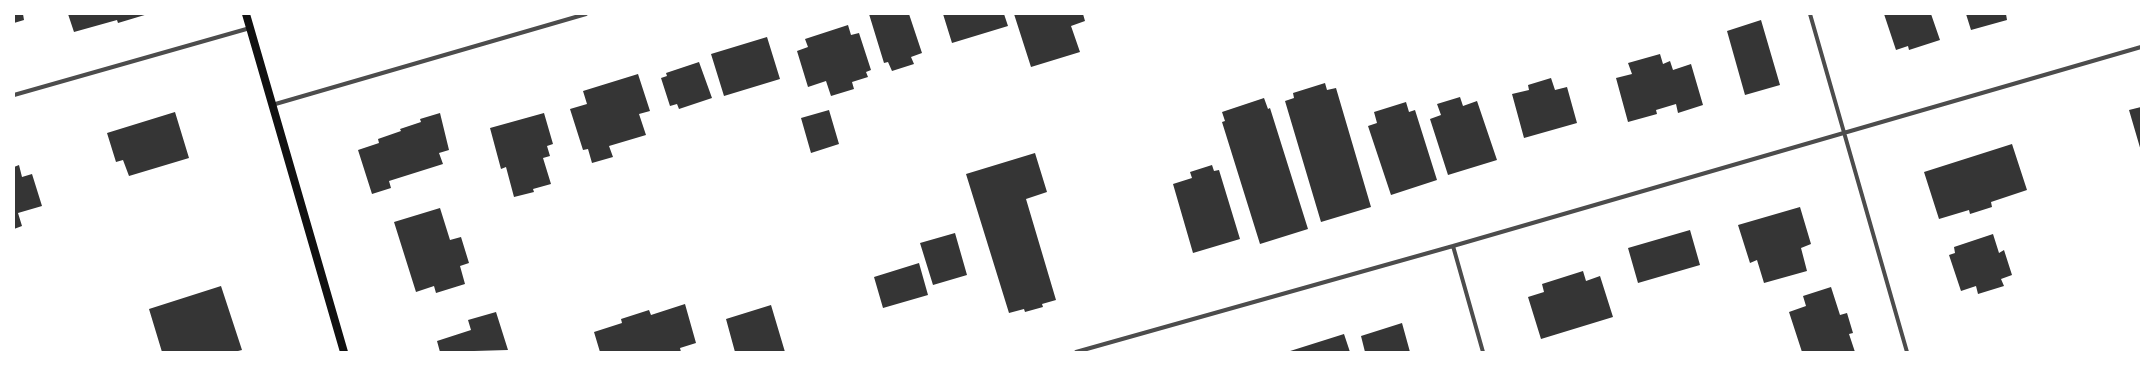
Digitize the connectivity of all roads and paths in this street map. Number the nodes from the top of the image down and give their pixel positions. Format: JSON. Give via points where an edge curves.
{"nodes":[{"id":1,"x":246,"y":14,"type":"edge"},
{"id":2,"x":586,"y":14,"type":"edge"},
{"id":3,"x":1810,"y":14,"type":"edge"},
{"id":4,"x":250,"y":28,"type":"junction"},
{"id":5,"x":2141,"y":47,"type":"edge"},
{"id":6,"x":14,"y":95,"type":"edge"},
{"id":7,"x":272,"y":105,"type":"junction"},
{"id":8,"x":1843,"y":133,"type":"junction"},
{"id":9,"x":1453,"y":246,"type":"junction"},
{"id":10,"x":344,"y":352,"type":"edge"},
{"id":11,"x":1076,"y":352,"type":"edge"},
{"id":12,"x":1483,"y":352,"type":"edge"},
{"id":13,"x":1906,"y":352,"type":"edge"}],
"edges":[{"from":1,"to":4,"type":"main road"},
{"from":2,"to":7,"type":"street"},
{"from":3,"to":8,"type":"street"},
{"from":4,"to":6,"type":"street"},
{"from":4,"to":7,"type":"main road"},
{"from":5,"to":8,"type":"street"},
{"from":7,"to":10,"type":"main road"},
{"from":8,"to":9,"type":"street"},
{"from":8,"to":13,"type":"street"},
{"from":9,"to":11,"type":"street"},
{"from":9,"to":12,"type":"street"}]}
